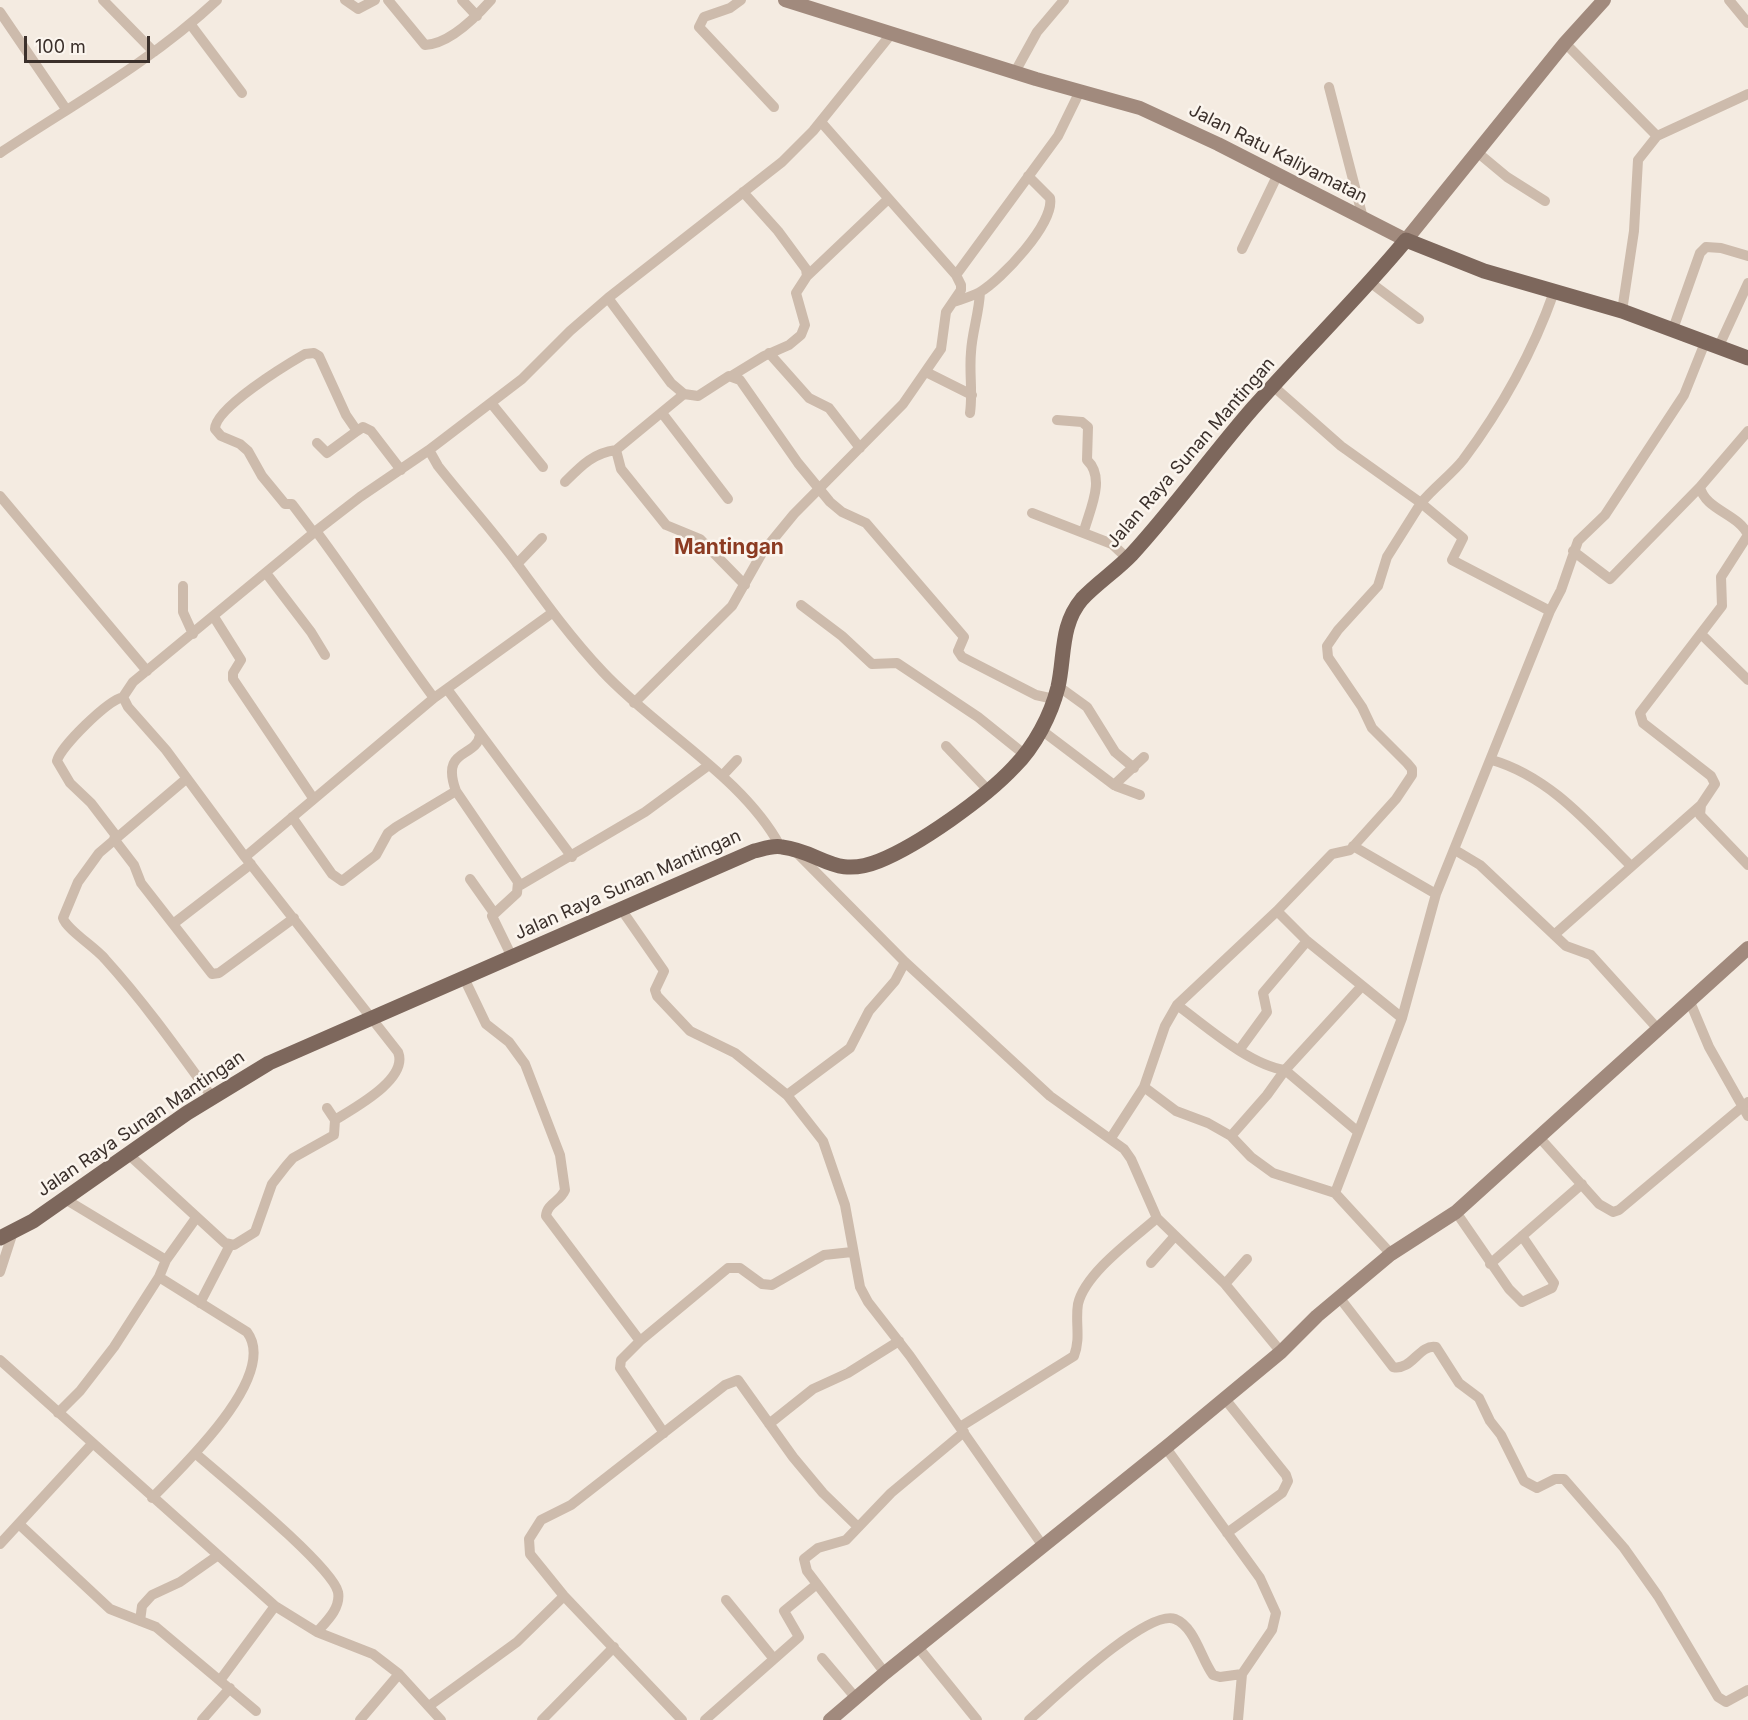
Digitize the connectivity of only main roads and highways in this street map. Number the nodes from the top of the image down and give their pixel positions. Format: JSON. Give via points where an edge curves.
{"nodes":[{"id":1,"x":1406,"y":240,"type":"joint"},
{"id":2,"x":1748,"y":358,"type":"edge"},
{"id":3,"x":6,"y":1235,"type":"edge"}],
"edges":[{"from":1,"to":2,"type":"main road","name":"Jalan Ratu Kaliyamatan","via":[[1484,271],[1622,311]]},
{"from":1,"to":3,"type":"main road","name":"Jalan Raya Sunan Mantingan","via":[[1371,283],[1273,386],[1129,557],[1082,600],[1062,643],[1056,693],[1040,729],[1014,767],[988,790],[878,862],[839,868],[786,847],[745,854],[269,1063]]}]}
